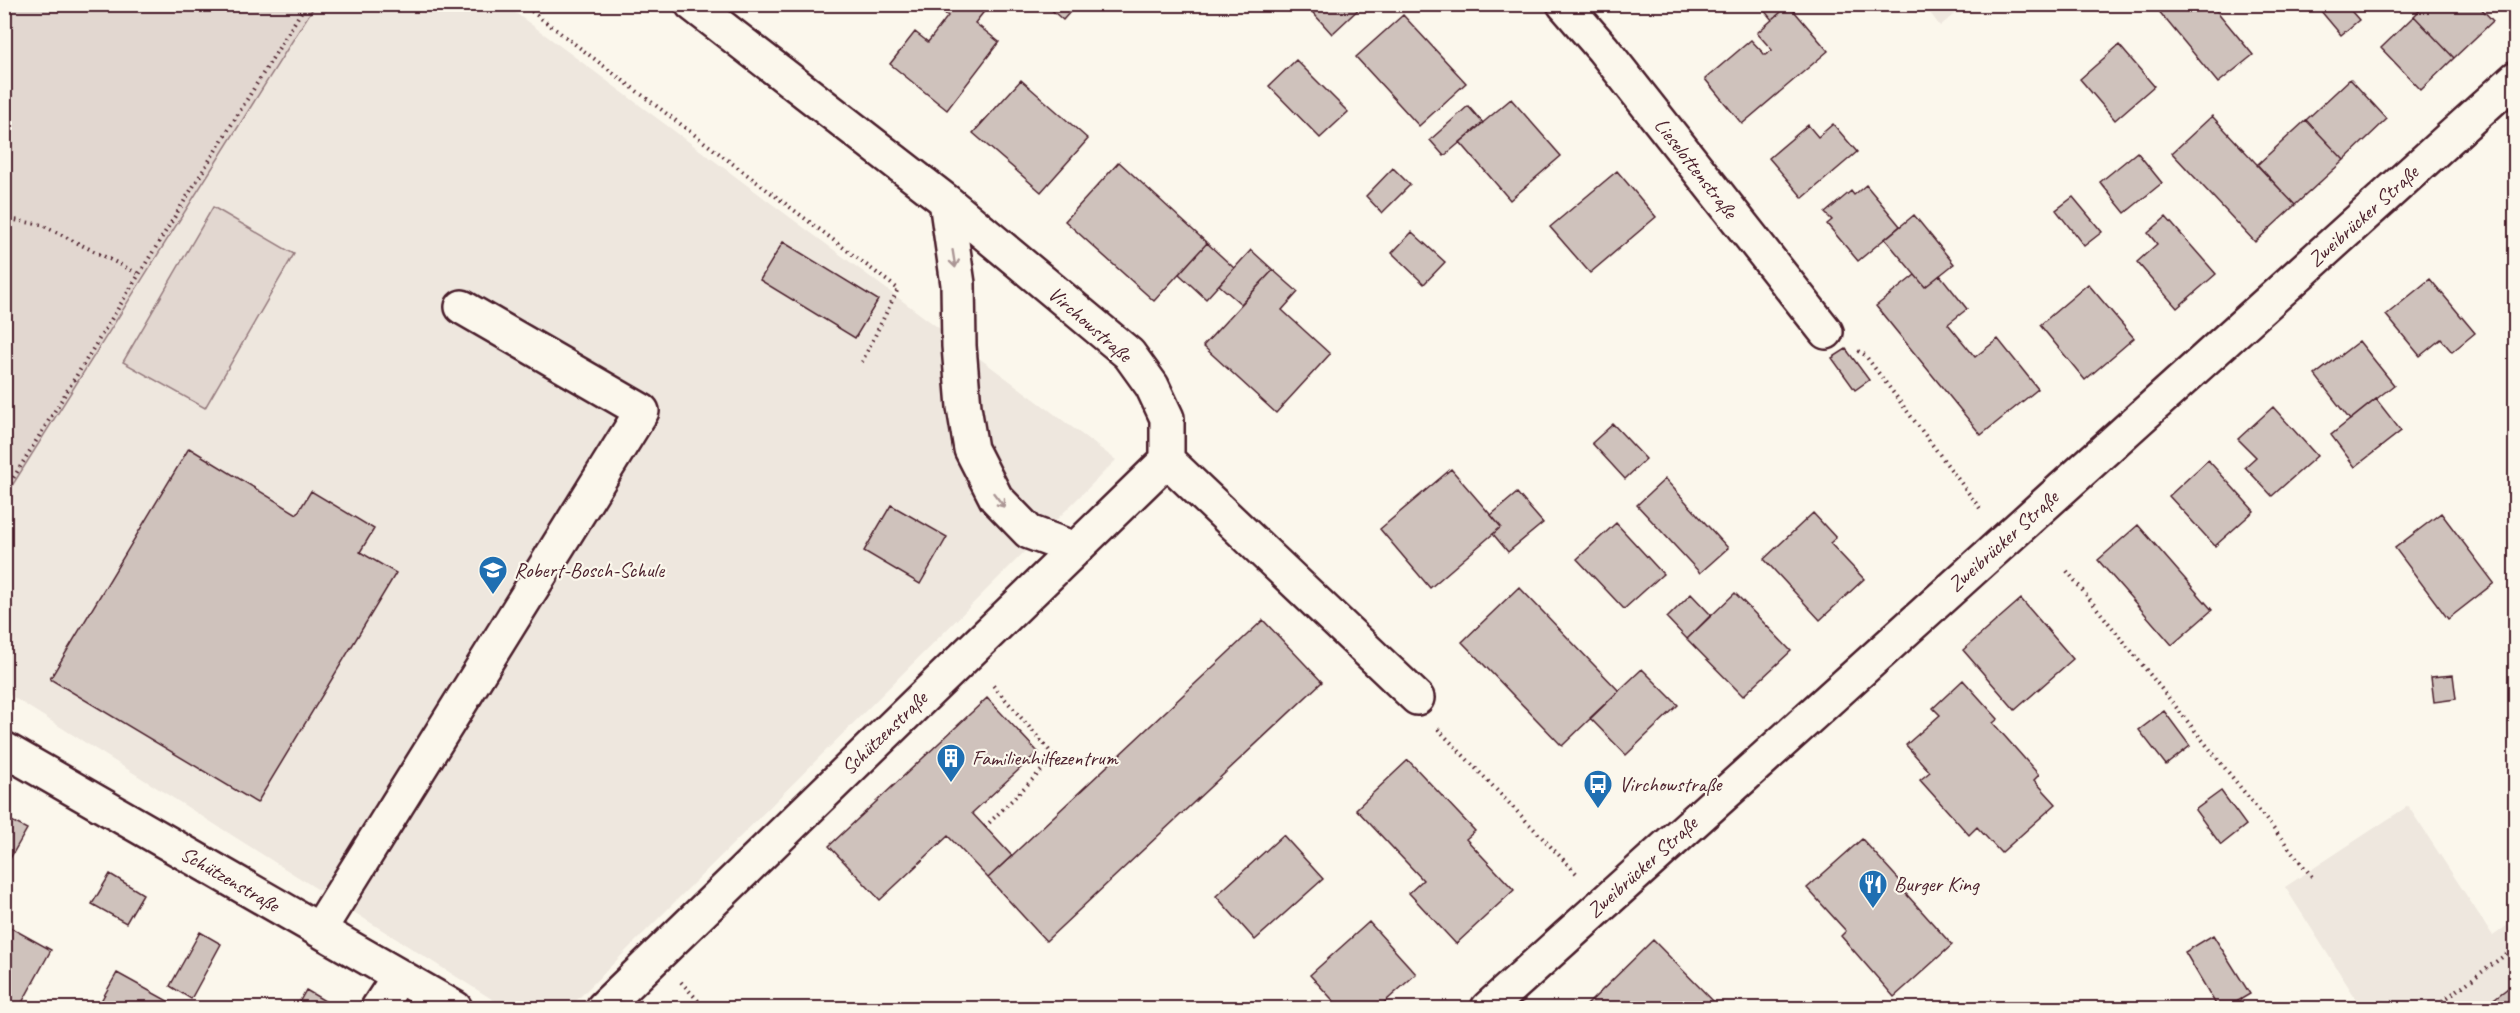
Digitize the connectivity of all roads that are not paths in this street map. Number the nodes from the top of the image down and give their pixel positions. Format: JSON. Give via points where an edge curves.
{"nodes":[{"id":1,"x":692,"y":4,"type":"edge"},
{"id":2,"x":1564,"y":4,"type":"edge"},
{"id":3,"x":2516,"y":78,"type":"edge"},
{"id":4,"x":946,"y":201,"type":"junction"},
{"id":5,"x":462,"y":307,"type":"dead end"},
{"id":6,"x":1826,"y":332,"type":"road end"},
{"id":7,"x":1167,"y":460,"type":"junction"},
{"id":8,"x":1075,"y":549,"type":"junction"},
{"id":9,"x":1417,"y":698,"type":"road end"},
{"id":10,"x":4,"y":748,"type":"edge"},
{"id":11,"x":319,"y":930,"type":"junction"},
{"id":12,"x":399,"y":976,"type":"junction"},
{"id":13,"x":378,"y":1008,"type":"edge"},
{"id":14,"x":455,"y":1008,"type":"edge"},
{"id":15,"x":603,"y":1008,"type":"edge"},
{"id":16,"x":1489,"y":1008,"type":"edge"}],
"edges":[{"from":1,"to":4,"type":"street","name":"Virchowstraße"},
{"from":2,"to":6,"type":"street","name":"Lieselottenstraße"},
{"from":3,"to":16,"type":"street","name":"Zweibrücker Straße"},
{"from":4,"to":7,"type":"street","name":"Virchowstraße","via":[[1129,354],[1152,386],[1167,418]]},
{"from":4,"to":8,"type":"street","one_way":true,"via":[[958,284],[963,397],[971,449],[996,498],[1029,532]]},
{"from":5,"to":11,"type":"street","via":[[642,411]]},
{"from":7,"to":8,"type":"street","name":"Schützenstraße"},
{"from":7,"to":9,"type":"street"},
{"from":8,"to":15,"type":"street","name":"Schützenstraße"},
{"from":10,"to":11,"type":"street","name":"Schützenstraße"},
{"from":11,"to":12,"type":"street","name":"Schützenstraße"},
{"from":12,"to":13,"type":"street"},
{"from":12,"to":14,"type":"street","name":"Schützenstraße"}]}
